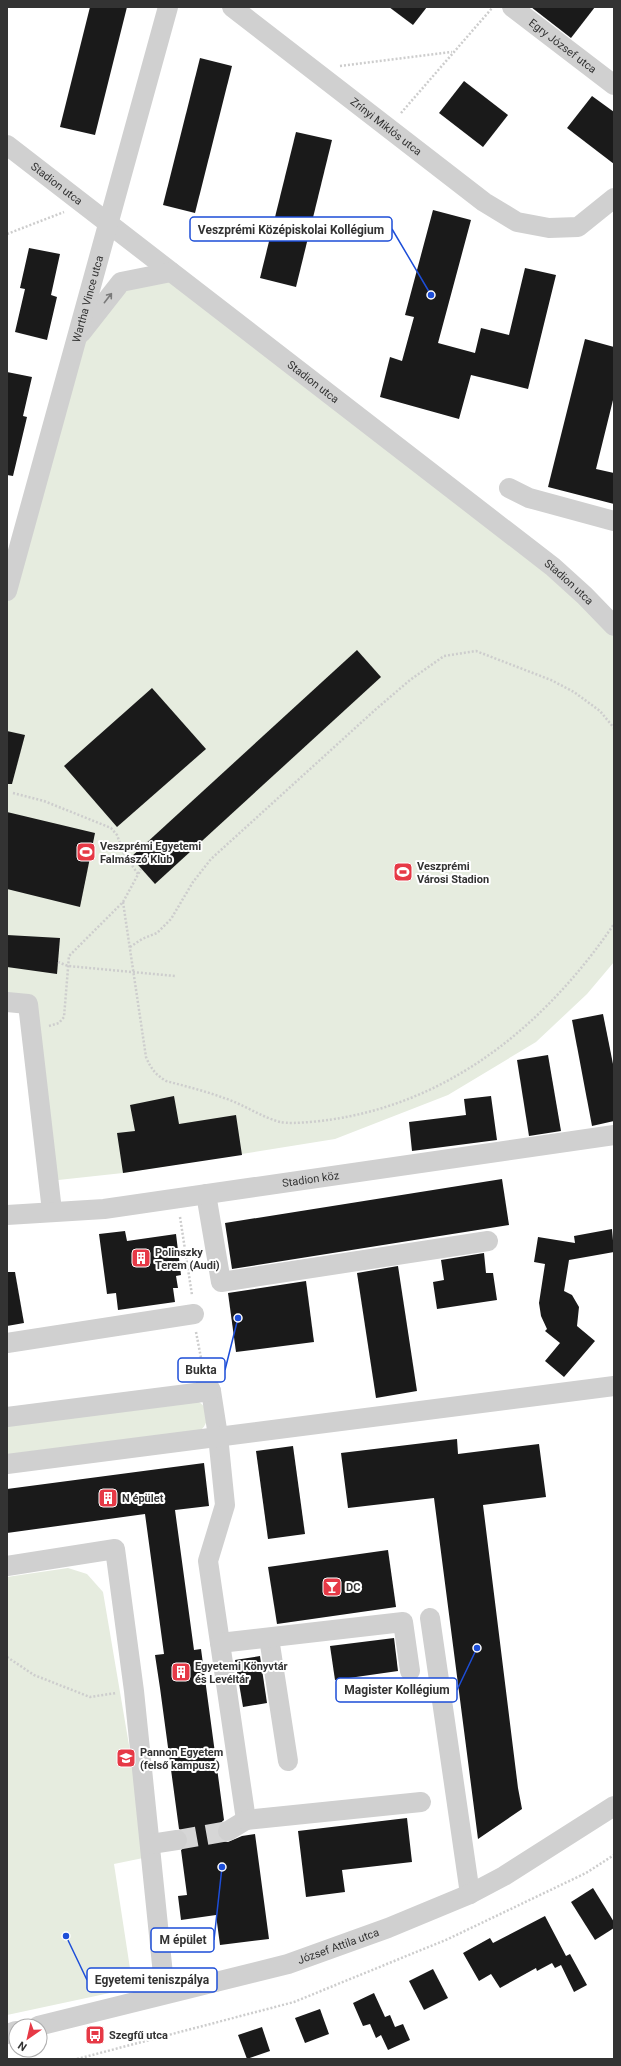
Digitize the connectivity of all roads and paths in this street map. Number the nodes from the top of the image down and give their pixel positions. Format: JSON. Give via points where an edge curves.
{"nodes":[{"id":1,"x":168,"y":7,"type":"edge"},
{"id":2,"x":232,"y":7,"type":"edge"},
{"id":3,"x":493,"y":7,"type":"edge"},
{"id":4,"x":512,"y":7,"type":"edge"},
{"id":5,"x":452,"y":52,"type":"junction"},
{"id":6,"x":313,"y":70,"type":"junction"},
{"id":7,"x":614,"y":85,"type":"edge"},
{"id":8,"x":387,"y":128,"type":"junction"},
{"id":9,"x":7,"y":145,"type":"edge"},
{"id":10,"x":614,"y":198,"type":"edge"},
{"id":11,"x":67,"y":210,"type":"dead end"},
{"id":12,"x":109,"y":224,"type":"junction"},
{"id":13,"x":7,"y":234,"type":"edge"},
{"id":14,"x":171,"y":272,"type":"junction"},
{"id":15,"x":76,"y":340,"type":"junction"},
{"id":16,"x":509,"y":488,"type":"dead end"},
{"id":17,"x":614,"y":521,"type":"edge"},
{"id":18,"x":7,"y":591,"type":"edge"},
{"id":19,"x":614,"y":626,"type":"edge"},
{"id":20,"x":614,"y":728,"type":"edge"},
{"id":21,"x":13,"y":793,"type":"dead end"},
{"id":22,"x":141,"y":869,"type":"dead end"},
{"id":23,"x":138,"y":874,"type":"junction"},
{"id":24,"x":123,"y":902,"type":"junction"},
{"id":25,"x":614,"y":924,"type":"edge"},
{"id":26,"x":130,"y":948,"type":"junction"},
{"id":27,"x":58,"y":962,"type":"dead end"},
{"id":28,"x":68,"y":966,"type":"junction"},
{"id":29,"x":134,"y":972,"type":"junction"},
{"id":30,"x":174,"y":976,"type":"dead end"},
{"id":31,"x":7,"y":1002,"type":"edge"},
{"id":32,"x":31,"y":1028,"type":"junction"},
{"id":33,"x":614,"y":1135,"type":"edge"},
{"id":34,"x":206,"y":1194,"type":"junction"},
{"id":35,"x":177,"y":1199,"type":"junction"},
{"id":36,"x":52,"y":1211,"type":"junction"},
{"id":37,"x":7,"y":1215,"type":"edge"},
{"id":38,"x":488,"y":1241,"type":"dead end"},
{"id":39,"x":194,"y":1314,"type":"junction"},
{"id":40,"x":7,"y":1343,"type":"edge"},
{"id":41,"x":207,"y":1383,"type":"junction"},
{"id":42,"x":614,"y":1386,"type":"edge"},
{"id":43,"x":7,"y":1417,"type":"edge"},
{"id":44,"x":218,"y":1436,"type":"junction"},
{"id":45,"x":7,"y":1464,"type":"edge"},
{"id":46,"x":7,"y":1566,"type":"edge"},
{"id":47,"x":430,"y":1618,"type":"dead end"},
{"id":48,"x":269,"y":1638,"type":"junction"},
{"id":49,"x":220,"y":1643,"type":"junction"},
{"id":50,"x":7,"y":1657,"type":"edge"},
{"id":51,"x":410,"y":1671,"type":"dead end"},
{"id":52,"x":134,"y":1691,"type":"junction"},
{"id":53,"x":288,"y":1761,"type":"dead end"},
{"id":54,"x":421,"y":1802,"type":"dead end"},
{"id":55,"x":614,"y":1806,"type":"edge"},
{"id":56,"x":246,"y":1820,"type":"junction"},
{"id":57,"x":228,"y":1831,"type":"tunnel mouth"},
{"id":58,"x":177,"y":1840,"type":"tunnel mouth"},
{"id":59,"x":151,"y":1844,"type":"junction"},
{"id":60,"x":614,"y":1855,"type":"edge"},
{"id":61,"x":470,"y":1894,"type":"junction"},
{"id":62,"x":166,"y":1994,"type":"junction"},
{"id":63,"x":48,"y":2024,"type":"edge"},
{"id":64,"x":77,"y":2059,"type":"edge"}],
"edges":[{"from":1,"to":12,"type":"street","name":"Wartha Vince utca"},
{"from":2,"to":6,"type":"street","name":"Zrínyi Miklós utca"},
{"from":3,"to":5,"type":"path"},
{"from":4,"to":7,"type":"street","name":"Egry József utca"},
{"from":5,"to":6,"type":"path"},
{"from":5,"to":8,"type":"path"},
{"from":6,"to":8,"type":"street","name":"Zrínyi Miklós utca"},
{"from":8,"to":10,"type":"street","name":"Zrínyi Miklós utca","via":[[484,202],[518,222],[549,228],[578,227]]},
{"from":9,"to":12,"type":"street","name":"Stadion utca"},
{"from":11,"to":13,"type":"path"},
{"from":12,"to":14,"type":"street","name":"Stadion utca"},
{"from":12,"to":15,"type":"street","name":"Wartha Vince utca"},
{"from":15,"to":14,"type":"street","one_way":true,"via":[[121,282]]},
{"from":14,"to":19,"type":"street","name":"Stadion utca","via":[[553,567]]},
{"from":15,"to":18,"type":"street","name":"Wartha Vince utca"},
{"from":16,"to":17,"type":"street","via":[[529,498]]},
{"from":20,"to":26,"type":"path","via":[[600,711],[574,692],[551,680],[476,651],[444,656],[381,705],[211,859],[193,882],[171,919],[157,934],[142,939]]},
{"from":21,"to":23,"type":"path","via":[[44,801],[111,828]]},
{"from":22,"to":23,"type":"path"},
{"from":23,"to":24,"type":"path"},
{"from":24,"to":26,"type":"path"},
{"from":24,"to":28,"type":"path","via":[[69,956]]},
{"from":25,"to":29,"type":"path","via":[[575,977],[547,1008],[519,1034],[480,1063],[444,1084],[394,1105],[327,1121],[281,1122],[225,1098],[157,1076],[150,1068],[146,1057]]},
{"from":26,"to":29,"type":"path"},
{"from":27,"to":28,"type":"path"},
{"from":28,"to":29,"type":"path"},
{"from":28,"to":32,"type":"path","via":[[64,1016],[53,1026]]},
{"from":29,"to":30,"type":"path"},
{"from":31,"to":32,"type":"street","via":[[28,1004]]},
{"from":32,"to":36,"type":"street"},
{"from":33,"to":34,"type":"street","name":"Stadion köz"},
{"from":34,"to":35,"type":"street","name":"Stadion köz"},
{"from":34,"to":38,"type":"street","via":[[221,1282]]},
{"from":35,"to":36,"type":"street","name":"Stadion köz","via":[[104,1209]]},
{"from":35,"to":39,"type":"path"},
{"from":36,"to":37,"type":"street","name":"Stadion köz"},
{"from":39,"to":40,"type":"street"},
{"from":39,"to":41,"type":"path"},
{"from":41,"to":43,"type":"street"},
{"from":41,"to":44,"type":"street"},
{"from":42,"to":44,"type":"street"},
{"from":44,"to":45,"type":"street"},
{"from":44,"to":49,"type":"street","via":[[225,1505],[208,1561]]},
{"from":46,"to":52,"type":"street","via":[[115,1549]]},
{"from":47,"to":61,"type":"street"},
{"from":48,"to":49,"type":"street"},
{"from":48,"to":51,"type":"street","via":[[403,1622]]},
{"from":48,"to":53,"type":"street"},
{"from":49,"to":56,"type":"street"},
{"from":50,"to":52,"type":"path","via":[[34,1675],[90,1697]]},
{"from":52,"to":59,"type":"street"},
{"from":54,"to":56,"type":"street"},
{"from":55,"to":61,"type":"street","name":"József Attila utca","via":[[529,1861]]},
{"from":56,"to":57,"type":"street"},
{"from":58,"to":59,"type":"street"},
{"from":59,"to":62,"type":"street"},
{"from":60,"to":64,"type":"path","via":[[586,1874],[448,1940],[294,2002]]},
{"from":61,"to":62,"type":"street","name":"József Attila utca","via":[[388,1928],[288,1964]]},
{"from":62,"to":63,"type":"street","name":"József Attila utca"}]}
